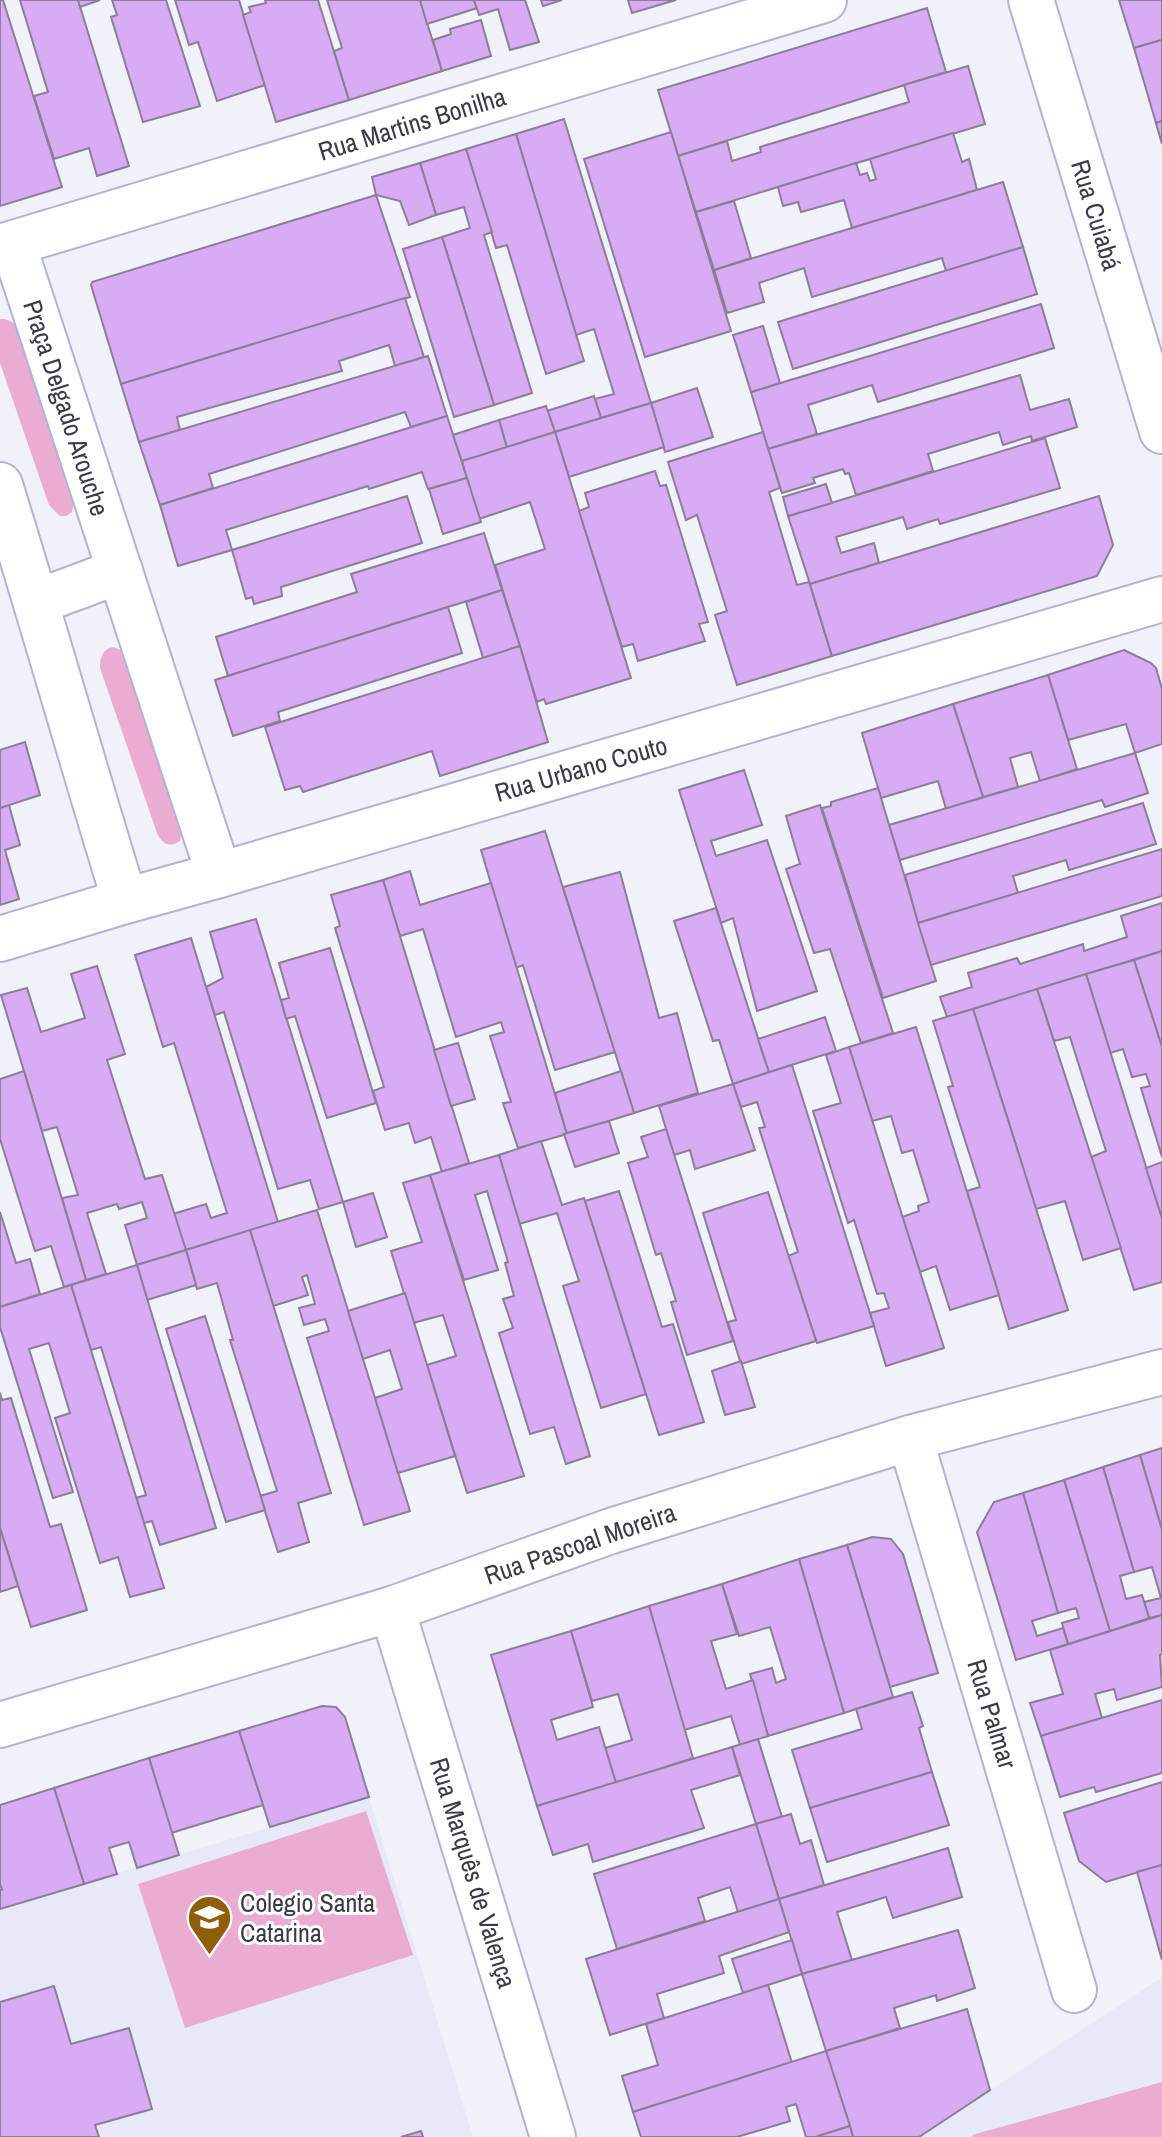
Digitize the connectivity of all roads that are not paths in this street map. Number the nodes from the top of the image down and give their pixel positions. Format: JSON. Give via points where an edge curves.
{"nodes":[{"id":1,"x":824,"y":0,"type":"edge"},
{"id":2,"x":1031,"y":0,"type":"edge"},
{"id":3,"x":6,"y":246,"type":"edge"},
{"id":4,"x":1162,"y":431,"type":"edge"},
{"id":5,"x":0,"y":485,"type":"edge"},
{"id":6,"x":120,"y":571,"type":"junction"},
{"id":7,"x":1162,"y":599,"type":"edge"},
{"id":8,"x":37,"y":602,"type":"junction"},
{"id":9,"x":219,"y":875,"type":"junction"},
{"id":10,"x":125,"y":901,"type":"junction"},
{"id":11,"x":0,"y":939,"type":"edge"},
{"id":12,"x":1162,"y":1372,"type":"edge"},
{"id":13,"x":910,"y":1438,"type":"junction"},
{"id":14,"x":392,"y":1609,"type":"junction"},
{"id":15,"x":0,"y":1725,"type":"edge"},
{"id":16,"x":1074,"y":1990,"type":"dead end"},
{"id":17,"x":553,"y":2137,"type":"edge"}],
"edges":[{"from":1,"to":3,"type":"street","name":"Rua Martins Bonilha"},
{"from":2,"to":4,"type":"street","name":"Rua Cuiabá"},
{"from":3,"to":6,"type":"street","name":"Praça Delgado Arouche"},
{"from":5,"to":8,"type":"street"},
{"from":6,"to":8,"type":"street"},
{"from":6,"to":9,"type":"street","name":"Praça Delgado Arouche"},
{"from":7,"to":9,"type":"street","name":"Rua Urbano Couto"},
{"from":8,"to":10,"type":"street"},
{"from":9,"to":10,"type":"street","name":"Rua Urbano Couto"},
{"from":10,"to":11,"type":"street","name":"Rua Urbano Couto"},
{"from":12,"to":13,"type":"street","name":"Rua Pascoal Moreira"},
{"from":13,"to":14,"type":"street","name":"Rua Pascoal Moreira","via":[[611,1531]]},
{"from":13,"to":16,"type":"street","name":"Rua Palmar"},
{"from":14,"to":15,"type":"street","name":"Rua Pascoal Moreira"},
{"from":14,"to":17,"type":"street","name":"Rua Marquês de Valença"}]}
